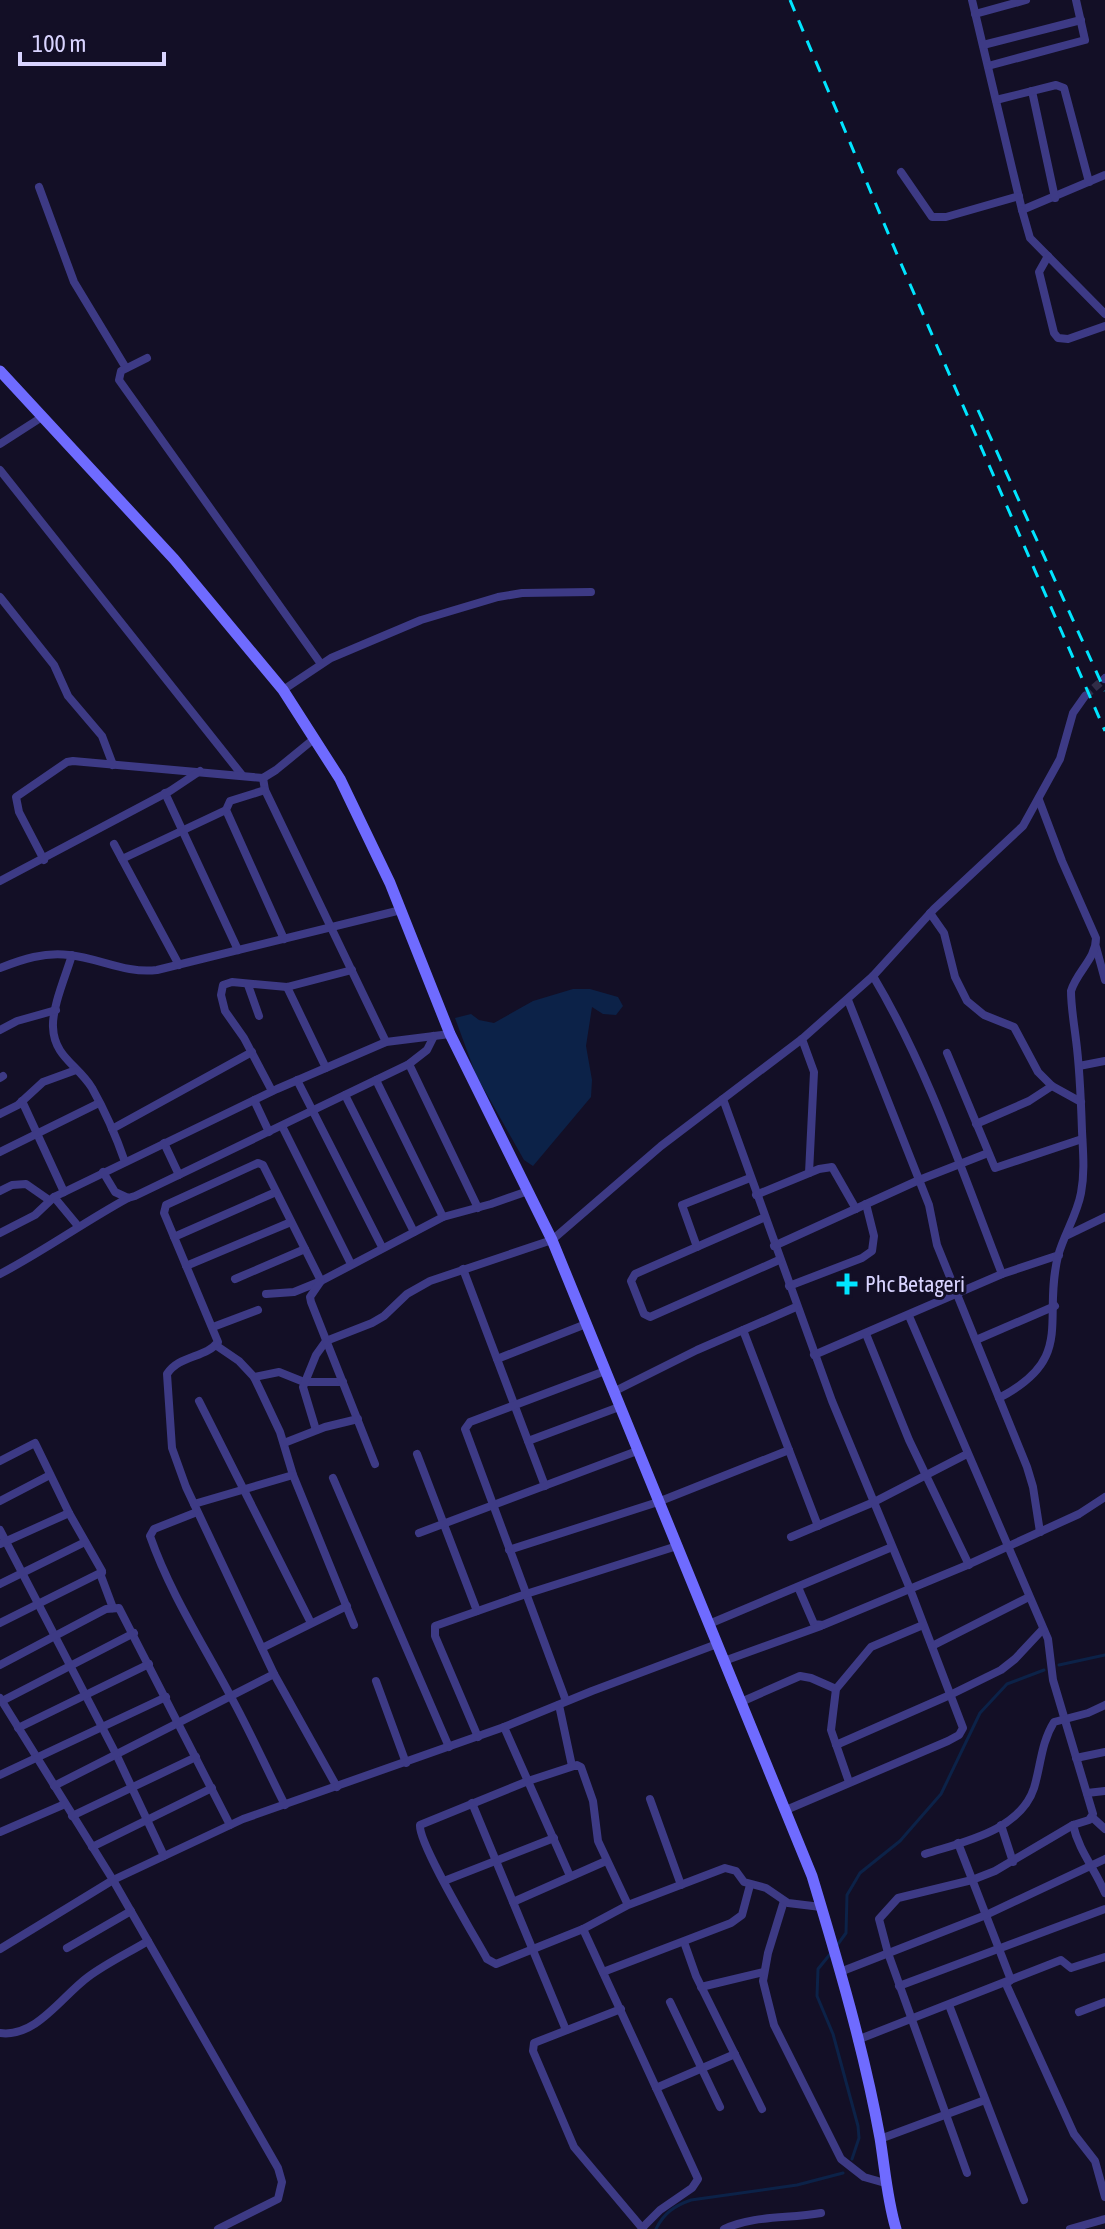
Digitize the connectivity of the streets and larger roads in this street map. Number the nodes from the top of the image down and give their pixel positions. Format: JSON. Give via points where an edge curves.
{"nodes":[{"id":1,"x":972,"y":0,"type":"edge"},
{"id":2,"x":1026,"y":0,"type":"edge"},
{"id":3,"x":1076,"y":0,"type":"edge"},
{"id":4,"x":975,"y":14,"type":"junction"},
{"id":5,"x":1081,"y":20,"type":"junction"},
{"id":6,"x":983,"y":45,"type":"junction"},
{"id":7,"x":988,"y":66,"type":"junction"},
{"id":8,"x":1032,"y":91,"type":"junction"},
{"id":9,"x":996,"y":100,"type":"junction"},
{"id":10,"x":901,"y":172,"type":"dead end"},
{"id":11,"x":1105,"y":175,"type":"edge"},
{"id":12,"x":1089,"y":182,"type":"junction"},
{"id":13,"x":39,"y":187,"type":"dead end"},
{"id":14,"x":1019,"y":196,"type":"junction"},
{"id":15,"x":1055,"y":198,"type":"junction"},
{"id":16,"x":1022,"y":210,"type":"junction"},
{"id":17,"x":1048,"y":256,"type":"junction"},
{"id":18,"x":1105,"y":314,"type":"edge"},
{"id":19,"x":1105,"y":326,"type":"edge"},
{"id":20,"x":147,"y":358,"type":"dead end"},
{"id":21,"x":126,"y":368,"type":"junction"},
{"id":22,"x":0,"y":371,"type":"edge"},
{"id":23,"x":42,"y":417,"type":"junction"},
{"id":24,"x":0,"y":444,"type":"edge"},
{"id":25,"x":0,"y":470,"type":"edge"},
{"id":26,"x":591,"y":592,"type":"dead end"},
{"id":27,"x":0,"y":597,"type":"edge"},
{"id":28,"x":321,"y":664,"type":"junction"},
{"id":29,"x":283,"y":690,"type":"junction"},
{"id":30,"x":1085,"y":696,"type":"tunnel mouth"},
{"id":31,"x":315,"y":738,"type":"junction"},
{"id":32,"x":113,"y":765,"type":"junction"},
{"id":33,"x":200,"y":771,"type":"junction"},
{"id":34,"x":243,"y":776,"type":"junction"},
{"id":35,"x":263,"y":778,"type":"junction"},
{"id":36,"x":265,"y":790,"type":"junction"},
{"id":37,"x":165,"y":793,"type":"junction"},
{"id":38,"x":1039,"y":800,"type":"junction"},
{"id":39,"x":226,"y":810,"type":"junction"},
{"id":40,"x":182,"y":829,"type":"junction"},
{"id":41,"x":114,"y":844,"type":"dead end"},
{"id":42,"x":122,"y":859,"type":"junction"},
{"id":43,"x":44,"y":860,"type":"junction"},
{"id":44,"x":0,"y":881,"type":"edge"},
{"id":45,"x":401,"y":910,"type":"junction"},
{"id":46,"x":930,"y":913,"type":"junction"},
{"id":47,"x":332,"y":927,"type":"junction"},
{"id":48,"x":284,"y":939,"type":"junction"},
{"id":49,"x":1096,"y":947,"type":"junction"},
{"id":50,"x":238,"y":950,"type":"junction"},
{"id":51,"x":72,"y":955,"type":"junction"},
{"id":52,"x":1,"y":965,"type":"edge"},
{"id":53,"x":179,"y":965,"type":"junction"},
{"id":54,"x":352,"y":970,"type":"junction"},
{"id":55,"x":873,"y":976,"type":"junction"},
{"id":56,"x":1105,"y":980,"type":"edge"},
{"id":57,"x":248,"y":985,"type":"junction"},
{"id":58,"x":287,"y":987,"type":"junction"},
{"id":59,"x":848,"y":1000,"type":"junction"},
{"id":60,"x":56,"y":1010,"type":"junction"},
{"id":61,"x":259,"y":1016,"type":"dead end"},
{"id":62,"x":0,"y":1030,"type":"edge"},
{"id":63,"x":450,"y":1034,"type":"junction"},
{"id":64,"x":434,"y":1036,"type":"junction"},
{"id":65,"x":802,"y":1039,"type":"junction"},
{"id":66,"x":386,"y":1042,"type":"junction"},
{"id":67,"x":252,"y":1052,"type":"junction"},
{"id":68,"x":947,"y":1053,"type":"dead end"},
{"id":69,"x":1105,"y":1061,"type":"edge"},
{"id":70,"x":409,"y":1064,"type":"junction"},
{"id":71,"x":1079,"y":1066,"type":"junction"},
{"id":72,"x":326,"y":1068,"type":"junction"},
{"id":73,"x":76,"y":1070,"type":"junction"},
{"id":74,"x":297,"y":1080,"type":"junction"},
{"id":75,"x":376,"y":1080,"type":"junction"},
{"id":76,"x":1052,"y":1086,"type":"junction"},
{"id":77,"x":272,"y":1091,"type":"junction"},
{"id":78,"x":345,"y":1095,"type":"junction"},
{"id":79,"x":723,"y":1099,"type":"junction"},
{"id":80,"x":254,"y":1100,"type":"junction"},
{"id":81,"x":22,"y":1101,"type":"junction"},
{"id":82,"x":1081,"y":1102,"type":"junction"},
{"id":83,"x":99,"y":1103,"type":"junction"},
{"id":84,"x":313,"y":1111,"type":"junction"},
{"id":85,"x":0,"y":1114,"type":"edge"},
{"id":86,"x":976,"y":1124,"type":"junction"},
{"id":87,"x":282,"y":1126,"type":"junction"},
{"id":88,"x":112,"y":1129,"type":"junction"},
{"id":89,"x":37,"y":1132,"type":"junction"},
{"id":90,"x":269,"y":1132,"type":"junction"},
{"id":91,"x":1082,"y":1139,"type":"junction"},
{"id":92,"x":164,"y":1143,"type":"junction"},
{"id":93,"x":0,"y":1152,"type":"edge"},
{"id":94,"x":988,"y":1153,"type":"junction"},
{"id":95,"x":125,"y":1162,"type":"junction"},
{"id":96,"x":959,"y":1164,"type":"junction"},
{"id":97,"x":103,"y":1172,"type":"junction"},
{"id":98,"x":809,"y":1173,"type":"junction"},
{"id":99,"x":179,"y":1175,"type":"junction"},
{"id":100,"x":750,"y":1178,"type":"junction"},
{"id":101,"x":919,"y":1180,"type":"junction"},
{"id":102,"x":0,"y":1191,"type":"edge"},
{"id":103,"x":528,"y":1191,"type":"junction"},
{"id":104,"x":64,"y":1192,"type":"junction"},
{"id":105,"x":276,"y":1192,"type":"junction"},
{"id":106,"x":756,"y":1195,"type":"junction"},
{"id":107,"x":52,"y":1198,"type":"junction"},
{"id":108,"x":128,"y":1198,"type":"junction"},
{"id":109,"x":866,"y":1204,"type":"junction"},
{"id":110,"x":478,"y":1208,"type":"junction"},
{"id":111,"x":856,"y":1209,"type":"junction"},
{"id":112,"x":443,"y":1217,"type":"junction"},
{"id":113,"x":1105,"y":1217,"type":"edge"},
{"id":114,"x":763,"y":1218,"type":"junction"},
{"id":115,"x":291,"y":1222,"type":"junction"},
{"id":116,"x":78,"y":1226,"type":"junction"},
{"id":117,"x":1,"y":1231,"type":"edge"},
{"id":118,"x":414,"y":1232,"type":"junction"},
{"id":119,"x":1067,"y":1235,"type":"junction"},
{"id":120,"x":174,"y":1237,"type":"junction"},
{"id":121,"x":552,"y":1240,"type":"junction"},
{"id":122,"x":774,"y":1246,"type":"junction"},
{"id":123,"x":382,"y":1247,"type":"junction"},
{"id":124,"x":697,"y":1247,"type":"junction"},
{"id":125,"x":305,"y":1249,"type":"junction"},
{"id":126,"x":1059,"y":1255,"type":"junction"},
{"id":127,"x":779,"y":1260,"type":"junction"},
{"id":128,"x":351,"y":1264,"type":"junction"},
{"id":129,"x":188,"y":1269,"type":"junction"},
{"id":130,"x":463,"y":1269,"type":"junction"},
{"id":131,"x":0,"y":1274,"type":"edge"},
{"id":132,"x":1002,"y":1274,"type":"junction"},
{"id":133,"x":235,"y":1279,"type":"dead end"},
{"id":134,"x":319,"y":1284,"type":"junction"},
{"id":135,"x":789,"y":1286,"type":"junction"},
{"id":136,"x":266,"y":1294,"type":"dead end"},
{"id":137,"x":957,"y":1294,"type":"junction"},
{"id":138,"x":1055,"y":1306,"type":"junction"},
{"id":139,"x":796,"y":1307,"type":"junction"},
{"id":140,"x":258,"y":1310,"type":"dead end"},
{"id":141,"x":909,"y":1316,"type":"junction"},
{"id":142,"x":586,"y":1324,"type":"junction"},
{"id":143,"x":213,"y":1327,"type":"junction"},
{"id":144,"x":743,"y":1330,"type":"junction"},
{"id":145,"x":866,"y":1334,"type":"junction"},
{"id":146,"x":976,"y":1340,"type":"junction"},
{"id":147,"x":326,"y":1341,"type":"junction"},
{"id":148,"x":217,"y":1346,"type":"junction"},
{"id":149,"x":814,"y":1355,"type":"junction"},
{"id":150,"x":497,"y":1359,"type":"junction"},
{"id":151,"x":605,"y":1371,"type":"junction"},
{"id":152,"x":254,"y":1377,"type":"junction"},
{"id":153,"x":304,"y":1382,"type":"junction"},
{"id":154,"x":343,"y":1382,"type":"junction"},
{"id":155,"x":613,"y":1392,"type":"junction"},
{"id":156,"x":999,"y":1398,"type":"junction"},
{"id":157,"x":199,"y":1401,"type":"dead end"},
{"id":158,"x":515,"y":1406,"type":"junction"},
{"id":159,"x":619,"y":1407,"type":"junction"},
{"id":160,"x":358,"y":1419,"type":"junction"},
{"id":161,"x":316,"y":1430,"type":"junction"},
{"id":162,"x":528,"y":1441,"type":"junction"},
{"id":163,"x":284,"y":1443,"type":"junction"},
{"id":164,"x":789,"y":1450,"type":"junction"},
{"id":165,"x":637,"y":1451,"type":"junction"},
{"id":166,"x":417,"y":1454,"type":"dead end"},
{"id":167,"x":967,"y":1454,"type":"junction"},
{"id":168,"x":0,"y":1461,"type":"edge"},
{"id":169,"x":375,"y":1464,"type":"dead end"},
{"id":170,"x":50,"y":1475,"type":"junction"},
{"id":171,"x":293,"y":1475,"type":"junction"},
{"id":172,"x":928,"y":1475,"type":"junction"},
{"id":173,"x":333,"y":1478,"type":"dead end"},
{"id":174,"x":545,"y":1486,"type":"junction"},
{"id":175,"x":244,"y":1489,"type":"junction"},
{"id":176,"x":1105,"y":1497,"type":"edge"},
{"id":177,"x":0,"y":1501,"type":"edge"},
{"id":178,"x":658,"y":1502,"type":"junction"},
{"id":179,"x":874,"y":1502,"type":"junction"},
{"id":180,"x":493,"y":1507,"type":"junction"},
{"id":181,"x":196,"y":1508,"type":"junction"},
{"id":182,"x":69,"y":1513,"type":"junction"},
{"id":183,"x":444,"y":1524,"type":"junction"},
{"id":184,"x":818,"y":1526,"type":"junction"},
{"id":185,"x":0,"y":1530,"type":"edge"},
{"id":186,"x":1040,"y":1532,"type":"junction"},
{"id":187,"x":419,"y":1533,"type":"dead end"},
{"id":188,"x":791,"y":1537,"type":"dead end"},
{"id":189,"x":85,"y":1542,"type":"junction"},
{"id":190,"x":3,"y":1543,"type":"edge"},
{"id":191,"x":677,"y":1546,"type":"junction"},
{"id":192,"x":1006,"y":1546,"type":"junction"},
{"id":193,"x":892,"y":1547,"type":"junction"},
{"id":194,"x":509,"y":1550,"type":"junction"},
{"id":195,"x":969,"y":1565,"type":"junction"},
{"id":196,"x":102,"y":1571,"type":"junction"},
{"id":197,"x":22,"y":1573,"type":"junction"},
{"id":198,"x":0,"y":1584,"type":"edge"},
{"id":199,"x":798,"y":1587,"type":"junction"},
{"id":200,"x":910,"y":1589,"type":"junction"},
{"id":201,"x":526,"y":1594,"type":"junction"},
{"id":202,"x":1029,"y":1597,"type":"junction"},
{"id":203,"x":38,"y":1604,"type":"junction"},
{"id":204,"x":347,"y":1606,"type":"junction"},
{"id":205,"x":113,"y":1607,"type":"junction"},
{"id":206,"x":477,"y":1611,"type":"junction"},
{"id":207,"x":0,"y":1623,"type":"edge"},
{"id":208,"x":311,"y":1623,"type":"junction"},
{"id":209,"x":709,"y":1624,"type":"junction"},
{"id":210,"x":354,"y":1625,"type":"dead end"},
{"id":211,"x":823,"y":1625,"type":"junction"},
{"id":212,"x":923,"y":1625,"type":"junction"},
{"id":213,"x":1043,"y":1629,"type":"junction"},
{"id":214,"x":134,"y":1633,"type":"junction"},
{"id":215,"x":55,"y":1636,"type":"junction"},
{"id":216,"x":717,"y":1644,"type":"junction"},
{"id":217,"x":932,"y":1646,"type":"junction"},
{"id":218,"x":262,"y":1648,"type":"junction"},
{"id":219,"x":724,"y":1661,"type":"junction"},
{"id":220,"x":149,"y":1664,"type":"junction"},
{"id":221,"x":0,"y":1665,"type":"edge"},
{"id":222,"x":71,"y":1665,"type":"junction"},
{"id":223,"x":274,"y":1674,"type":"junction"},
{"id":224,"x":376,"y":1681,"type":"dead end"},
{"id":225,"x":836,"y":1689,"type":"junction"},
{"id":226,"x":86,"y":1695,"type":"junction"},
{"id":227,"x":950,"y":1695,"type":"junction"},
{"id":228,"x":231,"y":1696,"type":"junction"},
{"id":229,"x":166,"y":1697,"type":"junction"},
{"id":230,"x":1,"y":1699,"type":"edge"},
{"id":231,"x":741,"y":1702,"type":"junction"},
{"id":232,"x":562,"y":1703,"type":"junction"},
{"id":233,"x":1105,"y":1705,"type":"edge"},
{"id":234,"x":11,"y":1715,"type":"junction"},
{"id":235,"x":1064,"y":1719,"type":"junction"},
{"id":236,"x":0,"y":1721,"type":"edge"},
{"id":237,"x":179,"y":1724,"type":"junction"},
{"id":238,"x":101,"y":1726,"type":"junction"},
{"id":239,"x":504,"y":1727,"type":"junction"},
{"id":240,"x":18,"y":1728,"type":"junction"},
{"id":241,"x":478,"y":1737,"type":"junction"},
{"id":242,"x":836,"y":1745,"type":"junction"},
{"id":243,"x":449,"y":1747,"type":"junction"},
{"id":244,"x":1105,"y":1752,"type":"edge"},
{"id":245,"x":117,"y":1756,"type":"junction"},
{"id":246,"x":37,"y":1757,"type":"junction"},
{"id":247,"x":196,"y":1757,"type":"junction"},
{"id":248,"x":1076,"y":1758,"type":"junction"},
{"id":249,"x":406,"y":1763,"type":"junction"},
{"id":250,"x":572,"y":1766,"type":"junction"},
{"id":251,"x":0,"y":1775,"type":"edge"},
{"id":252,"x":528,"y":1781,"type":"junction"},
{"id":253,"x":849,"y":1782,"type":"junction"},
{"id":254,"x":54,"y":1786,"type":"junction"},
{"id":255,"x":132,"y":1787,"type":"junction"},
{"id":256,"x":337,"y":1787,"type":"junction"},
{"id":257,"x":212,"y":1788,"type":"junction"},
{"id":258,"x":1105,"y":1791,"type":"edge"},
{"id":259,"x":1087,"y":1793,"type":"junction"},
{"id":260,"x":650,"y":1799,"type":"dead end"},
{"id":261,"x":472,"y":1803,"type":"junction"},
{"id":262,"x":65,"y":1804,"type":"junction"},
{"id":263,"x":285,"y":1805,"type":"junction"},
{"id":264,"x":786,"y":1810,"type":"junction"},
{"id":265,"x":72,"y":1816,"type":"junction"},
{"id":266,"x":1093,"y":1818,"type":"junction"},
{"id":267,"x":147,"y":1819,"type":"junction"},
{"id":268,"x":230,"y":1825,"type":"junction"},
{"id":269,"x":1001,"y":1825,"type":"junction"},
{"id":270,"x":1073,"y":1825,"type":"junction"},
{"id":271,"x":1105,"y":1829,"type":"edge"},
{"id":272,"x":0,"y":1832,"type":"edge"},
{"id":273,"x":554,"y":1838,"type":"junction"},
{"id":274,"x":958,"y":1843,"type":"junction"},
{"id":275,"x":92,"y":1847,"type":"junction"},
{"id":276,"x":925,"y":1854,"type":"dead end"},
{"id":277,"x":164,"y":1856,"type":"junction"},
{"id":278,"x":1105,"y":1859,"type":"edge"},
{"id":279,"x":496,"y":1861,"type":"junction"},
{"id":280,"x":606,"y":1861,"type":"junction"},
{"id":281,"x":1013,"y":1862,"type":"junction"},
{"id":282,"x":1092,"y":1866,"type":"junction"},
{"id":283,"x":570,"y":1876,"type":"junction"},
{"id":284,"x":113,"y":1880,"type":"junction"},
{"id":285,"x":972,"y":1880,"type":"junction"},
{"id":286,"x":444,"y":1881,"type":"junction"},
{"id":287,"x":681,"y":1885,"type":"junction"},
{"id":288,"x":750,"y":1885,"type":"junction"},
{"id":289,"x":1105,"y":1893,"type":"edge"},
{"id":290,"x":784,"y":1901,"type":"junction"},
{"id":291,"x":513,"y":1902,"type":"junction"},
{"id":292,"x":628,"y":1905,"type":"junction"},
{"id":293,"x":821,"y":1907,"type":"junction"},
{"id":294,"x":1105,"y":1909,"type":"edge"},
{"id":295,"x":131,"y":1911,"type":"junction"},
{"id":296,"x":986,"y":1915,"type":"junction"},
{"id":297,"x":583,"y":1929,"type":"junction"},
{"id":298,"x":148,"y":1941,"type":"junction"},
{"id":299,"x":684,"y":1942,"type":"junction"},
{"id":300,"x":998,"y":1947,"type":"junction"},
{"id":301,"x":67,"y":1948,"type":"dead end"},
{"id":302,"x":0,"y":1949,"type":"edge"},
{"id":303,"x":533,"y":1950,"type":"junction"},
{"id":304,"x":888,"y":1953,"type":"junction"},
{"id":305,"x":1105,"y":1957,"type":"edge"},
{"id":306,"x":838,"y":1966,"type":"junction"},
{"id":307,"x":603,"y":1972,"type":"junction"},
{"id":308,"x":764,"y":1972,"type":"junction"},
{"id":309,"x":1011,"y":1980,"type":"junction"},
{"id":310,"x":899,"y":1986,"type":"junction"},
{"id":311,"x":701,"y":1987,"type":"junction"},
{"id":312,"x":670,"y":2002,"type":"dead end"},
{"id":313,"x":1105,"y":2002,"type":"edge"},
{"id":314,"x":949,"y":2005,"type":"junction"},
{"id":315,"x":621,"y":2009,"type":"junction"},
{"id":316,"x":1079,"y":2012,"type":"dead end"},
{"id":317,"x":911,"y":2019,"type":"junction"},
{"id":318,"x":566,"y":2030,"type":"junction"},
{"id":319,"x":0,"y":2033,"type":"edge"},
{"id":320,"x":857,"y":2040,"type":"junction"},
{"id":321,"x":735,"y":2054,"type":"junction"},
{"id":322,"x":701,"y":2069,"type":"junction"},
{"id":323,"x":656,"y":2088,"type":"junction"},
{"id":324,"x":985,"y":2100,"type":"junction"},
{"id":325,"x":720,"y":2107,"type":"dead end"},
{"id":326,"x":762,"y":2109,"type":"dead end"},
{"id":327,"x":946,"y":2114,"type":"junction"},
{"id":328,"x":880,"y":2139,"type":"junction"},
{"id":329,"x":967,"y":2173,"type":"dead end"},
{"id":330,"x":885,"y":2183,"type":"junction"},
{"id":331,"x":1105,"y":2197,"type":"edge"},
{"id":332,"x":1024,"y":2200,"type":"dead end"},
{"id":333,"x":821,"y":2213,"type":"dead end"},
{"id":334,"x":1105,"y":2219,"type":"edge"},
{"id":335,"x":643,"y":2228,"type":"edge"},
{"id":336,"x":218,"y":2229,"type":"edge"},
{"id":337,"x":724,"y":2229,"type":"edge"},
{"id":338,"x":896,"y":2229,"type":"edge"},
{"id":339,"x":1070,"y":2229,"type":"edge"}],
"edges":[{"from":1,"to":4,"type":"street"},
{"from":2,"to":4,"type":"street"},
{"from":3,"to":5,"type":"street"},
{"from":4,"to":6,"type":"street"},
{"from":5,"to":6,"type":"street"},
{"from":5,"to":7,"type":"street","via":[[1082,43]]},
{"from":6,"to":7,"type":"street"},
{"from":7,"to":9,"type":"street"},
{"from":8,"to":9,"type":"street"},
{"from":8,"to":12,"type":"street","via":[[1064,88]]},
{"from":8,"to":15,"type":"street"},
{"from":9,"to":14,"type":"street"},
{"from":10,"to":14,"type":"street","via":[[932,217]]},
{"from":11,"to":12,"type":"street"},
{"from":12,"to":15,"type":"street"},
{"from":13,"to":21,"type":"street","via":[[74,282]]},
{"from":14,"to":16,"type":"street"},
{"from":15,"to":16,"type":"street"},
{"from":16,"to":17,"type":"street","via":[[1027,233]]},
{"from":17,"to":18,"type":"street"},
{"from":17,"to":19,"type":"street","via":[[1039,272],[1058,338]]},
{"from":20,"to":21,"type":"street"},
{"from":21,"to":28,"type":"street","via":[[119,375],[122,385]]},
{"from":22,"to":23,"type":"street"},
{"from":23,"to":24,"type":"street"},
{"from":23,"to":29,"type":"street","via":[[174,559]]},
{"from":25,"to":34,"type":"street"},
{"from":26,"to":28,"type":"street","via":[[498,597],[421,620]]},
{"from":27,"to":32,"type":"street","via":[[102,736]]},
{"from":28,"to":29,"type":"street"},
{"from":29,"to":31,"type":"street"},
{"from":30,"to":38,"type":"street","via":[[1073,713],[1060,759]]},
{"from":31,"to":35,"type":"street"},
{"from":31,"to":45,"type":"street","via":[[340,779]]},
{"from":32,"to":33,"type":"street"},
{"from":32,"to":43,"type":"street","via":[[67,762],[16,797]]},
{"from":33,"to":34,"type":"street"},
{"from":33,"to":37,"type":"street"},
{"from":34,"to":35,"type":"street"},
{"from":35,"to":36,"type":"street"},
{"from":36,"to":39,"type":"street","via":[[230,801]]},
{"from":36,"to":47,"type":"street"},
{"from":37,"to":40,"type":"street"},
{"from":37,"to":43,"type":"street"},
{"from":38,"to":46,"type":"street","via":[[1012,837]]},
{"from":38,"to":49,"type":"street","via":[[1091,923]]},
{"from":39,"to":40,"type":"street"},
{"from":39,"to":48,"type":"street"},
{"from":40,"to":42,"type":"street"},
{"from":40,"to":50,"type":"street"},
{"from":41,"to":42,"type":"street"},
{"from":42,"to":53,"type":"street"},
{"from":43,"to":44,"type":"street"},
{"from":45,"to":47,"type":"street"},
{"from":45,"to":63,"type":"street"},
{"from":46,"to":55,"type":"street"},
{"from":46,"to":76,"type":"street","via":[[944,933],[967,1001],[984,1015],[1014,1027],[1038,1072]]},
{"from":47,"to":48,"type":"street"},
{"from":47,"to":54,"type":"street"},
{"from":48,"to":50,"type":"street"},
{"from":49,"to":56,"type":"street"},
{"from":49,"to":71,"type":"street","via":[[1071,991]]},
{"from":50,"to":53,"type":"street"},
{"from":51,"to":52,"type":"street","via":[[38,955]]},
{"from":51,"to":53,"type":"street","via":[[145,972]]},
{"from":51,"to":60,"type":"street"},
{"from":54,"to":58,"type":"street"},
{"from":54,"to":66,"type":"street"},
{"from":55,"to":59,"type":"street"},
{"from":55,"to":96,"type":"street"},
{"from":57,"to":58,"type":"street"},
{"from":57,"to":61,"type":"street"},
{"from":57,"to":67,"type":"street","via":[[227,983],[221,995],[225,1011]]},
{"from":58,"to":72,"type":"street"},
{"from":59,"to":65,"type":"street"},
{"from":59,"to":101,"type":"street"},
{"from":60,"to":62,"type":"street"},
{"from":60,"to":73,"type":"street","via":[[55,1044]]},
{"from":63,"to":64,"type":"street"},
{"from":63,"to":103,"type":"street"},
{"from":64,"to":66,"type":"street"},
{"from":64,"to":70,"type":"street","via":[[427,1050]]},
{"from":65,"to":79,"type":"street"},
{"from":65,"to":98,"type":"street","via":[[814,1072]]},
{"from":66,"to":72,"type":"street"},
{"from":67,"to":77,"type":"street"},
{"from":67,"to":88,"type":"street"},
{"from":68,"to":86,"type":"street"},
{"from":69,"to":71,"type":"street"},
{"from":70,"to":75,"type":"street"},
{"from":70,"to":110,"type":"street"},
{"from":71,"to":82,"type":"street"},
{"from":72,"to":74,"type":"street"},
{"from":73,"to":81,"type":"street","via":[[43,1082]]},
{"from":73,"to":83,"type":"street"},
{"from":74,"to":77,"type":"street"},
{"from":74,"to":84,"type":"street"},
{"from":75,"to":78,"type":"street"},
{"from":75,"to":112,"type":"street"},
{"from":76,"to":82,"type":"street"},
{"from":76,"to":86,"type":"street"},
{"from":77,"to":80,"type":"street"},
{"from":78,"to":84,"type":"street"},
{"from":78,"to":118,"type":"street"},
{"from":79,"to":100,"type":"street"},
{"from":79,"to":121,"type":"street"},
{"from":80,"to":90,"type":"street"},
{"from":80,"to":92,"type":"street"},
{"from":81,"to":85,"type":"street"},
{"from":81,"to":89,"type":"street"},
{"from":82,"to":91,"type":"street"},
{"from":83,"to":88,"type":"street"},
{"from":83,"to":89,"type":"street"},
{"from":84,"to":87,"type":"street"},
{"from":84,"to":123,"type":"street"},
{"from":86,"to":94,"type":"street"},
{"from":87,"to":90,"type":"street"},
{"from":87,"to":128,"type":"street"},
{"from":88,"to":95,"type":"street"},
{"from":89,"to":93,"type":"street"},
{"from":89,"to":104,"type":"street"},
{"from":90,"to":99,"type":"street"},
{"from":91,"to":94,"type":"street","via":[[999,1168]]},
{"from":91,"to":119,"type":"street","via":[[1081,1193]]},
{"from":92,"to":95,"type":"street"},
{"from":92,"to":99,"type":"street"},
{"from":94,"to":96,"type":"street"},
{"from":95,"to":97,"type":"street"},
{"from":96,"to":101,"type":"street"},
{"from":96,"to":132,"type":"street"},
{"from":97,"to":104,"type":"street"},
{"from":97,"to":108,"type":"street","via":[[115,1192]]},
{"from":98,"to":106,"type":"street"},
{"from":98,"to":111,"type":"street","via":[[832,1167]]},
{"from":99,"to":108,"type":"street"},
{"from":100,"to":106,"type":"street"},
{"from":100,"to":124,"type":"street","via":[[682,1205]]},
{"from":101,"to":109,"type":"street"},
{"from":101,"to":137,"type":"street"},
{"from":102,"to":107,"type":"street","via":[[26,1184]]},
{"from":103,"to":110,"type":"street"},
{"from":103,"to":121,"type":"street"},
{"from":104,"to":107,"type":"street"},
{"from":105,"to":115,"type":"street"},
{"from":105,"to":120,"type":"street"},
{"from":105,"to":120,"type":"street","via":[[258,1163],[163,1208]]},
{"from":106,"to":114,"type":"street"},
{"from":107,"to":116,"type":"street"},
{"from":107,"to":117,"type":"street","via":[[35,1215]]},
{"from":108,"to":116,"type":"street"},
{"from":109,"to":111,"type":"street"},
{"from":109,"to":135,"type":"street","via":[[872,1251]]},
{"from":110,"to":112,"type":"street"},
{"from":111,"to":122,"type":"street"},
{"from":112,"to":118,"type":"street"},
{"from":113,"to":119,"type":"street"},
{"from":114,"to":122,"type":"street"},
{"from":114,"to":124,"type":"street"},
{"from":115,"to":125,"type":"street"},
{"from":115,"to":129,"type":"street"},
{"from":116,"to":131,"type":"street"},
{"from":118,"to":123,"type":"street"},
{"from":119,"to":126,"type":"street"},
{"from":120,"to":129,"type":"street"},
{"from":121,"to":130,"type":"street"},
{"from":121,"to":142,"type":"street"},
{"from":122,"to":127,"type":"street"},
{"from":123,"to":128,"type":"street"},
{"from":124,"to":127,"type":"street","via":[[631,1277],[646,1316]]},
{"from":125,"to":133,"type":"street"},
{"from":125,"to":134,"type":"street"},
{"from":126,"to":132,"type":"street"},
{"from":126,"to":138,"type":"street"},
{"from":127,"to":135,"type":"street"},
{"from":128,"to":134,"type":"street"},
{"from":129,"to":143,"type":"street"},
{"from":130,"to":147,"type":"street","via":[[417,1288],[372,1323]]},
{"from":130,"to":150,"type":"street"},
{"from":132,"to":137,"type":"street"},
{"from":134,"to":136,"type":"street","via":[[284,1295]]},
{"from":134,"to":147,"type":"street","via":[[310,1297]]},
{"from":135,"to":139,"type":"street"},
{"from":137,"to":141,"type":"street"},
{"from":137,"to":146,"type":"street"},
{"from":138,"to":146,"type":"street"},
{"from":138,"to":156,"type":"street","via":[[1054,1331],[1036,1374]]},
{"from":139,"to":144,"type":"street"},
{"from":139,"to":149,"type":"street"},
{"from":140,"to":143,"type":"street"},
{"from":141,"to":145,"type":"street"},
{"from":141,"to":167,"type":"street"},
{"from":142,"to":150,"type":"street"},
{"from":142,"to":151,"type":"street"},
{"from":143,"to":148,"type":"street"},
{"from":144,"to":155,"type":"street"},
{"from":144,"to":164,"type":"street"},
{"from":145,"to":149,"type":"street"},
{"from":145,"to":172,"type":"street"},
{"from":146,"to":156,"type":"street"},
{"from":147,"to":153,"type":"street"},
{"from":147,"to":154,"type":"street"},
{"from":148,"to":152,"type":"street"},
{"from":148,"to":181,"type":"street","via":[[175,1364],[167,1374],[172,1448]]},
{"from":149,"to":179,"type":"street"},
{"from":150,"to":158,"type":"street"},
{"from":151,"to":155,"type":"street"},
{"from":151,"to":158,"type":"street"},
{"from":152,"to":153,"type":"street","via":[[279,1372]]},
{"from":152,"to":163,"type":"street"},
{"from":153,"to":154,"type":"street"},
{"from":153,"to":161,"type":"street"},
{"from":154,"to":160,"type":"street"},
{"from":155,"to":159,"type":"street"},
{"from":156,"to":186,"type":"street","via":[[1033,1487]]},
{"from":157,"to":175,"type":"street"},
{"from":158,"to":162,"type":"street"},
{"from":158,"to":180,"type":"street","via":[[470,1422],[465,1429]]},
{"from":159,"to":162,"type":"street"},
{"from":159,"to":165,"type":"street"},
{"from":160,"to":161,"type":"street"},
{"from":160,"to":169,"type":"street"},
{"from":161,"to":163,"type":"street"},
{"from":162,"to":174,"type":"street"},
{"from":163,"to":171,"type":"street"},
{"from":164,"to":178,"type":"street"},
{"from":164,"to":184,"type":"street"},
{"from":165,"to":174,"type":"street"},
{"from":165,"to":178,"type":"street"},
{"from":166,"to":183,"type":"street"},
{"from":167,"to":172,"type":"street"},
{"from":167,"to":192,"type":"street"},
{"from":168,"to":170,"type":"street","via":[[35,1443]]},
{"from":170,"to":177,"type":"street"},
{"from":170,"to":182,"type":"street"},
{"from":171,"to":175,"type":"street"},
{"from":171,"to":204,"type":"street"},
{"from":172,"to":179,"type":"street"},
{"from":172,"to":195,"type":"street"},
{"from":173,"to":243,"type":"street"},
{"from":174,"to":180,"type":"street"},
{"from":175,"to":181,"type":"street"},
{"from":175,"to":208,"type":"street"},
{"from":176,"to":186,"type":"street"},
{"from":178,"to":191,"type":"street"},
{"from":178,"to":194,"type":"street"},
{"from":179,"to":184,"type":"street"},
{"from":179,"to":193,"type":"street"},
{"from":180,"to":183,"type":"street"},
{"from":180,"to":194,"type":"street"},
{"from":181,"to":218,"type":"street"},
{"from":181,"to":228,"type":"street","via":[[150,1536],[182,1609]]},
{"from":182,"to":189,"type":"street"},
{"from":182,"to":190,"type":"street"},
{"from":183,"to":187,"type":"street"},
{"from":183,"to":206,"type":"street"},
{"from":184,"to":188,"type":"street"},
{"from":185,"to":190,"type":"street"},
{"from":186,"to":192,"type":"street"},
{"from":189,"to":196,"type":"street"},
{"from":189,"to":197,"type":"street"},
{"from":190,"to":197,"type":"street"},
{"from":191,"to":201,"type":"street"},
{"from":191,"to":209,"type":"street"},
{"from":192,"to":195,"type":"street"},
{"from":192,"to":202,"type":"street"},
{"from":193,"to":199,"type":"street"},
{"from":193,"to":200,"type":"street"},
{"from":194,"to":201,"type":"street"},
{"from":195,"to":200,"type":"street"},
{"from":196,"to":203,"type":"street"},
{"from":196,"to":205,"type":"street"},
{"from":197,"to":198,"type":"street"},
{"from":197,"to":203,"type":"street"},
{"from":199,"to":209,"type":"street"},
{"from":199,"to":211,"type":"street","via":[[814,1624]]},
{"from":200,"to":211,"type":"street"},
{"from":200,"to":212,"type":"street"},
{"from":201,"to":206,"type":"street"},
{"from":201,"to":232,"type":"street"},
{"from":202,"to":213,"type":"street"},
{"from":202,"to":217,"type":"street"},
{"from":203,"to":207,"type":"street"},
{"from":203,"to":215,"type":"street"},
{"from":204,"to":208,"type":"street"},
{"from":204,"to":210,"type":"street"},
{"from":205,"to":214,"type":"street","via":[[123,1611]]},
{"from":205,"to":215,"type":"street"},
{"from":206,"to":241,"type":"street","via":[[433,1630]]},
{"from":208,"to":218,"type":"street"},
{"from":209,"to":216,"type":"street"},
{"from":211,"to":219,"type":"street"},
{"from":212,"to":217,"type":"street"},
{"from":212,"to":225,"type":"street","via":[[871,1647]]},
{"from":213,"to":227,"type":"street","via":[[1001,1670]]},
{"from":213,"to":235,"type":"street"},
{"from":214,"to":220,"type":"street"},
{"from":214,"to":222,"type":"street"},
{"from":215,"to":221,"type":"street"},
{"from":215,"to":222,"type":"street"},
{"from":216,"to":219,"type":"street"},
{"from":216,"to":232,"type":"street"},
{"from":217,"to":227,"type":"street"},
{"from":218,"to":223,"type":"street"},
{"from":219,"to":231,"type":"street"},
{"from":220,"to":226,"type":"street"},
{"from":220,"to":229,"type":"street"},
{"from":222,"to":226,"type":"street"},
{"from":222,"to":230,"type":"street"},
{"from":223,"to":228,"type":"street"},
{"from":223,"to":256,"type":"street"},
{"from":224,"to":249,"type":"street"},
{"from":225,"to":231,"type":"street","via":[[800,1676]]},
{"from":225,"to":242,"type":"street","via":[[831,1725]]},
{"from":226,"to":238,"type":"street"},
{"from":226,"to":240,"type":"street"},
{"from":227,"to":242,"type":"street"},
{"from":227,"to":253,"type":"street","via":[[963,1728],[959,1735]]},
{"from":228,"to":237,"type":"street"},
{"from":228,"to":263,"type":"street"},
{"from":229,"to":237,"type":"street"},
{"from":229,"to":238,"type":"street"},
{"from":230,"to":234,"type":"street"},
{"from":231,"to":264,"type":"street"},
{"from":232,"to":239,"type":"street"},
{"from":232,"to":250,"type":"street"},
{"from":233,"to":235,"type":"street"},
{"from":234,"to":236,"type":"street"},
{"from":234,"to":240,"type":"street"},
{"from":235,"to":248,"type":"street"},
{"from":235,"to":269,"type":"street","via":[[1054,1722],[1047,1735],[1030,1798]]},
{"from":237,"to":245,"type":"street"},
{"from":237,"to":247,"type":"street"},
{"from":238,"to":245,"type":"street"},
{"from":238,"to":246,"type":"street"},
{"from":239,"to":241,"type":"street"},
{"from":239,"to":252,"type":"street"},
{"from":240,"to":246,"type":"street"},
{"from":241,"to":243,"type":"street"},
{"from":242,"to":253,"type":"street"},
{"from":243,"to":249,"type":"street"},
{"from":244,"to":248,"type":"street"},
{"from":245,"to":254,"type":"street"},
{"from":245,"to":255,"type":"street"},
{"from":246,"to":251,"type":"street"},
{"from":246,"to":254,"type":"street"},
{"from":247,"to":255,"type":"street"},
{"from":247,"to":257,"type":"street"},
{"from":248,"to":259,"type":"street"},
{"from":249,"to":256,"type":"street"},
{"from":250,"to":252,"type":"street"},
{"from":250,"to":280,"type":"street","via":[[581,1767]]},
{"from":252,"to":261,"type":"street"},
{"from":252,"to":273,"type":"street"},
{"from":253,"to":264,"type":"street"},
{"from":254,"to":262,"type":"street"},
{"from":255,"to":265,"type":"street"},
{"from":255,"to":267,"type":"street"},
{"from":256,"to":263,"type":"street"},
{"from":257,"to":267,"type":"street"},
{"from":257,"to":268,"type":"street"},
{"from":258,"to":259,"type":"street"},
{"from":259,"to":266,"type":"street"},
{"from":260,"to":287,"type":"street"},
{"from":261,"to":279,"type":"street"},
{"from":261,"to":286,"type":"street","via":[[420,1825]]},
{"from":262,"to":265,"type":"street"},
{"from":262,"to":272,"type":"street"},
{"from":263,"to":268,"type":"street"},
{"from":264,"to":293,"type":"street"},
{"from":265,"to":275,"type":"street"},
{"from":266,"to":270,"type":"street"},
{"from":266,"to":271,"type":"street"},
{"from":267,"to":275,"type":"street"},
{"from":267,"to":277,"type":"street"},
{"from":268,"to":277,"type":"street"},
{"from":269,"to":274,"type":"street"},
{"from":269,"to":281,"type":"street"},
{"from":270,"to":281,"type":"street"},
{"from":270,"to":282,"type":"street"},
{"from":273,"to":279,"type":"street"},
{"from":273,"to":283,"type":"street"},
{"from":274,"to":276,"type":"street"},
{"from":274,"to":285,"type":"street"},
{"from":275,"to":284,"type":"street"},
{"from":277,"to":284,"type":"street"},
{"from":278,"to":282,"type":"street"},
{"from":279,"to":286,"type":"street"},
{"from":279,"to":291,"type":"street"},
{"from":280,"to":283,"type":"street"},
{"from":280,"to":292,"type":"street"},
{"from":281,"to":285,"type":"street"},
{"from":282,"to":289,"type":"street"},
{"from":282,"to":296,"type":"street"},
{"from":283,"to":291,"type":"street"},
{"from":284,"to":295,"type":"street"},
{"from":284,"to":302,"type":"street"},
{"from":285,"to":296,"type":"street"},
{"from":285,"to":304,"type":"street","via":[[893,1902],[879,1919]]},
{"from":286,"to":303,"type":"street","via":[[491,1963]]},
{"from":287,"to":288,"type":"street","via":[[725,1868]]},
{"from":287,"to":292,"type":"street"},
{"from":288,"to":290,"type":"street","via":[[766,1888]]},
{"from":288,"to":299,"type":"street","via":[[738,1919]]},
{"from":290,"to":293,"type":"street"},
{"from":290,"to":308,"type":"street"},
{"from":291,"to":303,"type":"street"},
{"from":292,"to":297,"type":"street"},
{"from":293,"to":306,"type":"street"},
{"from":294,"to":300,"type":"street"},
{"from":295,"to":298,"type":"street"},
{"from":295,"to":301,"type":"street"},
{"from":296,"to":300,"type":"street"},
{"from":296,"to":304,"type":"street"},
{"from":297,"to":303,"type":"street"},
{"from":297,"to":307,"type":"street"},
{"from":298,"to":319,"type":"street","via":[[90,1975],[29,2027]]},
{"from":298,"to":336,"type":"street","via":[[282,2182],[278,2199]]},
{"from":299,"to":307,"type":"street"},
{"from":299,"to":311,"type":"street"},
{"from":300,"to":309,"type":"street"},
{"from":300,"to":310,"type":"street"},
{"from":303,"to":318,"type":"street"},
{"from":304,"to":306,"type":"street"},
{"from":304,"to":310,"type":"street"},
{"from":305,"to":309,"type":"street","via":[[1071,1968],[1061,1960]]},
{"from":306,"to":320,"type":"street"},
{"from":307,"to":315,"type":"street"},
{"from":308,"to":311,"type":"street"},
{"from":308,"to":330,"type":"street","via":[[774,2025],[834,2147],[852,2169]]},
{"from":309,"to":314,"type":"street"},
{"from":309,"to":331,"type":"street","via":[[1006,1984],[1074,2134],[1095,2161]]},
{"from":310,"to":317,"type":"street"},
{"from":311,"to":321,"type":"street"},
{"from":312,"to":322,"type":"street"},
{"from":313,"to":316,"type":"street"},
{"from":314,"to":317,"type":"street"},
{"from":314,"to":324,"type":"street"},
{"from":315,"to":318,"type":"street"},
{"from":315,"to":323,"type":"street"},
{"from":317,"to":320,"type":"street"},
{"from":317,"to":327,"type":"street"},
{"from":318,"to":335,"type":"street","via":[[534,2043],[533,2051],[574,2147]]},
{"from":320,"to":328,"type":"street"},
{"from":321,"to":322,"type":"street"},
{"from":321,"to":326,"type":"street"},
{"from":322,"to":323,"type":"street"},
{"from":322,"to":325,"type":"street"},
{"from":323,"to":335,"type":"street","via":[[698,2179]]},
{"from":324,"to":327,"type":"street"},
{"from":324,"to":332,"type":"street"},
{"from":327,"to":328,"type":"street"},
{"from":327,"to":329,"type":"street"},
{"from":328,"to":330,"type":"street"},
{"from":330,"to":338,"type":"street"},
{"from":333,"to":337,"type":"street","via":[[755,2219]]},
{"from":334,"to":339,"type":"street"}]}
